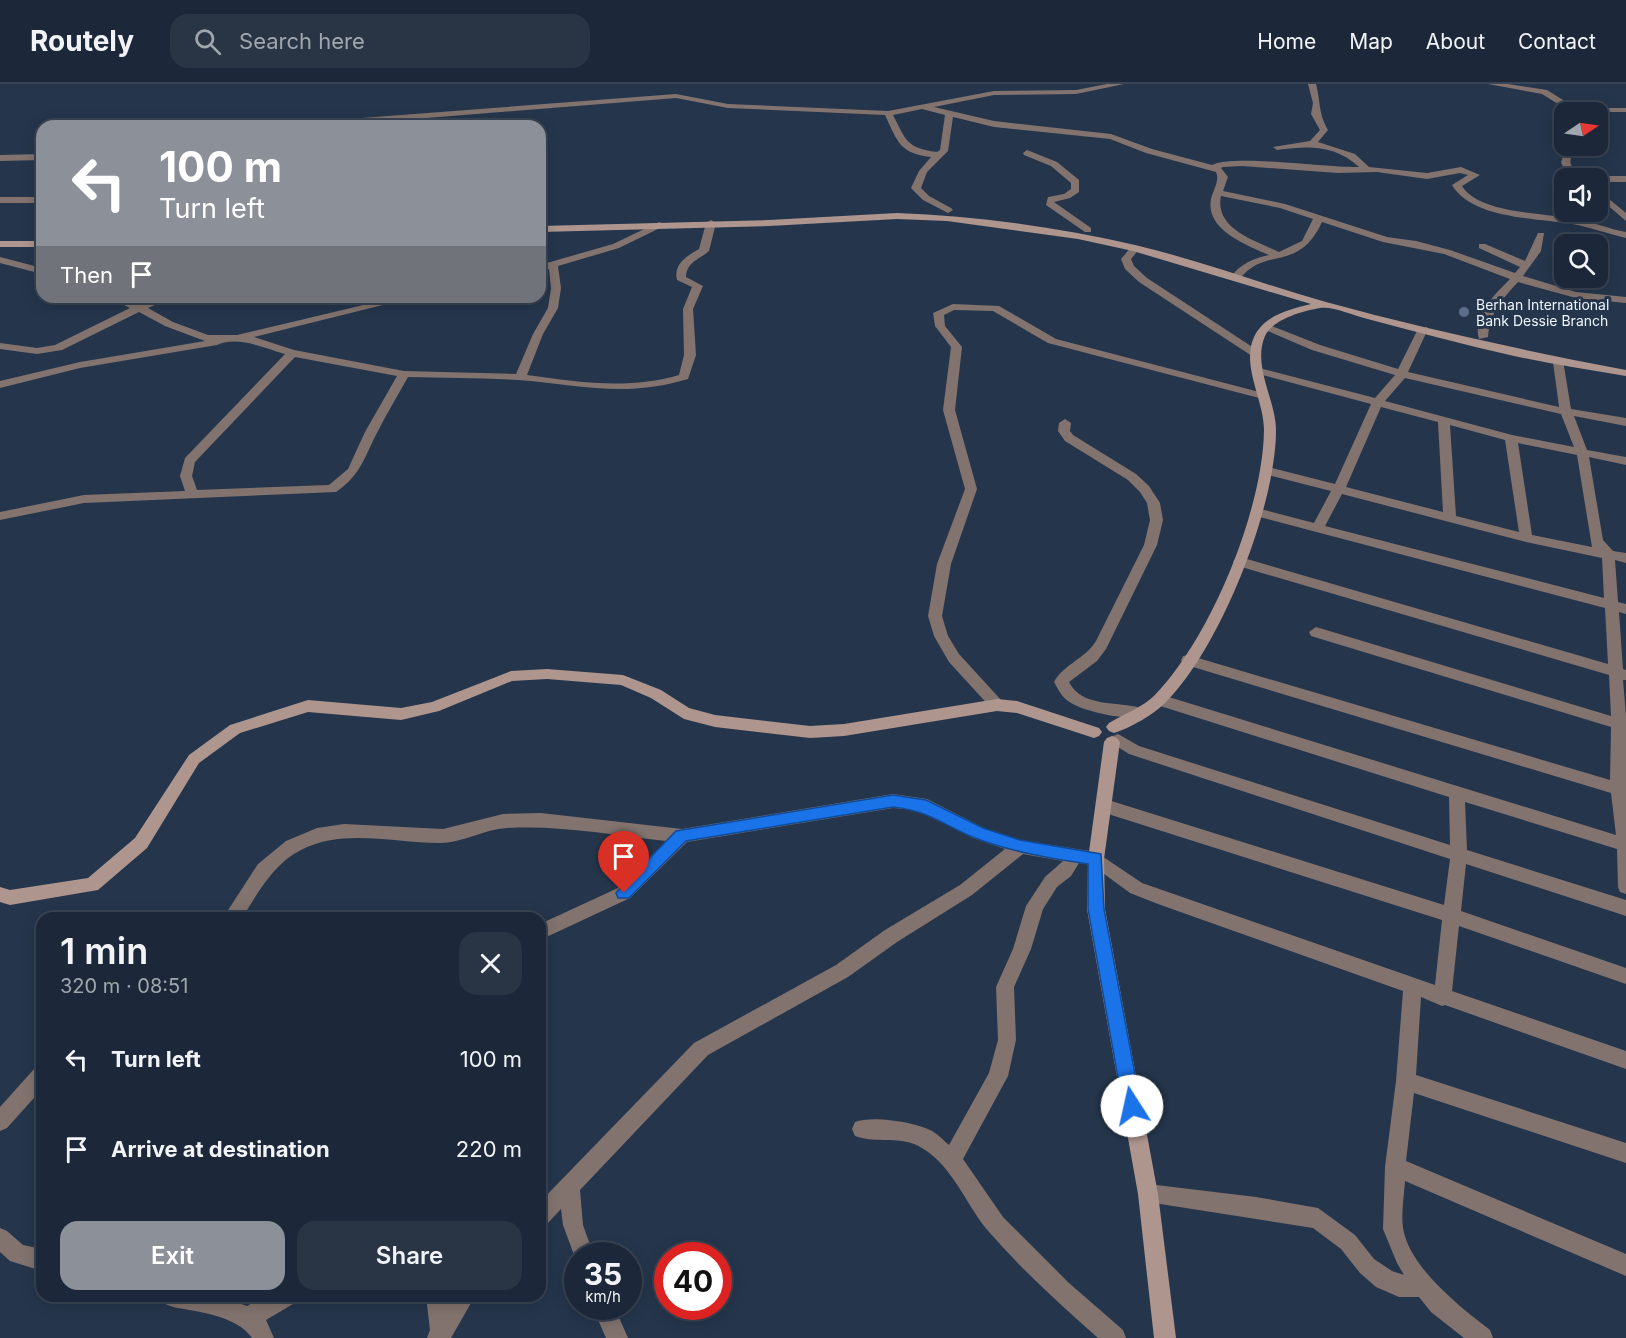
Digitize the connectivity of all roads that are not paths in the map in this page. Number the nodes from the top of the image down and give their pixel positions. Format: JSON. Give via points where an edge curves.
{"nodes":[{"id":1,"x":1120,"y":84,"type":"edge"},
{"id":2,"x":1312,"y":84,"type":"edge"},
{"id":3,"x":1492,"y":84,"type":"edge"},
{"id":4,"x":1536,"y":87,"type":"edge"},
{"id":5,"x":1561,"y":102,"type":"edge"},
{"id":6,"x":924,"y":107,"type":"junction"},
{"id":7,"x":1626,"y":110,"type":"edge"},
{"id":8,"x":1608,"y":111,"type":"edge"},
{"id":9,"x":892,"y":113,"type":"junction"},
{"id":10,"x":949,"y":115,"type":"junction"},
{"id":11,"x":372,"y":120,"type":"edge"},
{"id":12,"x":1313,"y":143,"type":"junction"},
{"id":13,"x":1277,"y":147,"type":"dead end"},
{"id":14,"x":1027,"y":153,"type":"dead end"},
{"id":15,"x":936,"y":155,"type":"junction"},
{"id":16,"x":36,"y":157,"type":"edge"},
{"id":17,"x":0,"y":158,"type":"edge"},
{"id":18,"x":1214,"y":168,"type":"junction"},
{"id":19,"x":1367,"y":169,"type":"junction"},
{"id":20,"x":1608,"y":179,"type":"edge"},
{"id":21,"x":1626,"y":180,"type":"edge"},
{"id":22,"x":1218,"y":193,"type":"junction"},
{"id":23,"x":0,"y":200,"type":"edge"},
{"id":24,"x":36,"y":200,"type":"edge"},
{"id":25,"x":1608,"y":202,"type":"edge"},
{"id":26,"x":948,"y":210,"type":"junction"},
{"id":27,"x":817,"y":216,"type":"junction"},
{"id":28,"x":1319,"y":218,"type":"junction"},
{"id":29,"x":1626,"y":218,"type":"edge"},
{"id":30,"x":546,"y":220,"type":"edge"},
{"id":31,"x":711,"y":223,"type":"junction"},
{"id":32,"x":658,"y":225,"type":"junction"},
{"id":33,"x":546,"y":228,"type":"edge"},
{"id":34,"x":1088,"y":230,"type":"junction"},
{"id":35,"x":1540,"y":235,"type":"dead end"},
{"id":36,"x":1626,"y":235,"type":"edge"},
{"id":37,"x":1482,"y":246,"type":"dead end"},
{"id":38,"x":36,"y":247,"type":"edge"},
{"id":39,"x":1135,"y":248,"type":"junction"},
{"id":40,"x":1,"y":253,"type":"edge"},
{"id":41,"x":1277,"y":255,"type":"junction"},
{"id":42,"x":1175,"y":256,"type":"junction"},
{"id":43,"x":553,"y":264,"type":"junction"},
{"id":44,"x":546,"y":266,"type":"edge"},
{"id":45,"x":1527,"y":266,"type":"junction"},
{"id":46,"x":36,"y":268,"type":"edge"},
{"id":47,"x":1237,"y":275,"type":"junction"},
{"id":48,"x":1519,"y":278,"type":"junction"},
{"id":49,"x":1626,"y":300,"type":"edge"},
{"id":50,"x":128,"y":303,"type":"edge"},
{"id":51,"x":153,"y":303,"type":"edge"},
{"id":52,"x":385,"y":303,"type":"edge"},
{"id":53,"x":1323,"y":304,"type":"junction"},
{"id":54,"x":140,"y":308,"type":"junction"},
{"id":55,"x":1267,"y":327,"type":"junction"},
{"id":56,"x":1423,"y":329,"type":"junction"},
{"id":57,"x":1483,"y":337,"type":"junction"},
{"id":58,"x":236,"y":339,"type":"junction"},
{"id":59,"x":0,"y":346,"type":"edge"},
{"id":60,"x":53,"y":349,"type":"junction"},
{"id":61,"x":292,"y":353,"type":"junction"},
{"id":62,"x":1256,"y":354,"type":"junction"},
{"id":63,"x":1559,"y":362,"type":"junction"},
{"id":64,"x":1626,"y":364,"type":"edge"},
{"id":65,"x":54,"y":369,"type":"junction"},
{"id":66,"x":1259,"y":371,"type":"junction"},
{"id":67,"x":1626,"y":373,"type":"edge"},
{"id":68,"x":404,"y":374,"type":"junction"},
{"id":69,"x":1401,"y":375,"type":"junction"},
{"id":70,"x":520,"y":377,"type":"junction"},
{"id":71,"x":0,"y":386,"type":"edge"},
{"id":72,"x":1263,"y":396,"type":"junction"},
{"id":73,"x":1378,"y":402,"type":"junction"},
{"id":74,"x":1566,"y":412,"type":"junction"},
{"id":75,"x":1444,"y":421,"type":"junction"},
{"id":76,"x":1626,"y":422,"type":"edge"},
{"id":77,"x":1065,"y":423,"type":"dead end"},
{"id":78,"x":1511,"y":438,"type":"junction"},
{"id":79,"x":1582,"y":451,"type":"junction"},
{"id":80,"x":1626,"y":461,"type":"edge"},
{"id":81,"x":1268,"y":471,"type":"junction"},
{"id":82,"x":1339,"y":489,"type":"junction"},
{"id":83,"x":192,"y":494,"type":"junction"},
{"id":84,"x":1257,"y":512,"type":"junction"},
{"id":85,"x":0,"y":516,"type":"edge"},
{"id":86,"x":1450,"y":517,"type":"junction"},
{"id":87,"x":1317,"y":529,"type":"junction"},
{"id":88,"x":1526,"y":538,"type":"junction"},
{"id":89,"x":1608,"y":554,"type":"junction"},
{"id":90,"x":1626,"y":558,"type":"edge"},
{"id":91,"x":1240,"y":562,"type":"junction"},
{"id":92,"x":1619,"y":607,"type":"edge"},
{"id":93,"x":1317,"y":632,"type":"dead end"},
{"id":94,"x":1188,"y":660,"type":"junction"},
{"id":95,"x":1620,"y":674,"type":"edge"},
{"id":96,"x":1159,"y":700,"type":"junction"},
{"id":97,"x":997,"y":705,"type":"junction"},
{"id":98,"x":1136,"y":712,"type":"junction"},
{"id":99,"x":1622,"y":725,"type":"edge"},
{"id":100,"x":1115,"y":736,"type":"junction"},
{"id":101,"x":1622,"y":790,"type":"edge"},
{"id":102,"x":1457,"y":792,"type":"junction"},
{"id":103,"x":1105,"y":806,"type":"junction"},
{"id":104,"x":682,"y":836,"type":"junction"},
{"id":105,"x":1625,"y":845,"type":"edge"},
{"id":106,"x":1020,"y":847,"type":"junction"},
{"id":107,"x":1459,"y":853,"type":"junction"},
{"id":108,"x":1075,"y":855,"type":"junction"},
{"id":109,"x":1096,"y":859,"type":"junction"},
{"id":110,"x":1626,"y":887,"type":"edge"},
{"id":111,"x":0,"y":894,"type":"edge"},
{"id":112,"x":1626,"y":908,"type":"edge"},
{"id":113,"x":236,"y":912,"type":"edge"},
{"id":114,"x":1451,"y":915,"type":"junction"},
{"id":115,"x":546,"y":929,"type":"edge"},
{"id":116,"x":1626,"y":976,"type":"edge"},
{"id":117,"x":1412,"y":988,"type":"junction"},
{"id":118,"x":1442,"y":998,"type":"junction"},
{"id":119,"x":1626,"y":1060,"type":"edge"},
{"id":120,"x":1406,"y":1081,"type":"junction"},
{"id":121,"x":36,"y":1082,"type":"edge"},
{"id":122,"x":0,"y":1121,"type":"edge"},
{"id":123,"x":862,"y":1129,"type":"dead end"},
{"id":124,"x":1626,"y":1154,"type":"edge"},
{"id":125,"x":952,"y":1160,"type":"junction"},
{"id":126,"x":1395,"y":1167,"type":"junction"},
{"id":127,"x":569,"y":1186,"type":"junction"},
{"id":128,"x":1148,"y":1194,"type":"junction"},
{"id":129,"x":546,"y":1206,"type":"edge"},
{"id":130,"x":0,"y":1238,"type":"edge"},
{"id":131,"x":579,"y":1242,"type":"edge"},
{"id":132,"x":36,"y":1259,"type":"edge"},
{"id":133,"x":1626,"y":1265,"type":"edge"},
{"id":134,"x":1424,"y":1286,"type":"junction"},
{"id":135,"x":195,"y":1302,"type":"edge"},
{"id":136,"x":275,"y":1302,"type":"edge"},
{"id":137,"x":436,"y":1302,"type":"edge"},
{"id":138,"x":460,"y":1302,"type":"edge"},
{"id":139,"x":250,"y":1317,"type":"junction"},
{"id":140,"x":609,"y":1320,"type":"edge"},
{"id":141,"x":439,"y":1333,"type":"edge"},
{"id":142,"x":263,"y":1338,"type":"edge"},
{"id":143,"x":617,"y":1338,"type":"edge"},
{"id":144,"x":1115,"y":1338,"type":"edge"},
{"id":145,"x":1165,"y":1338,"type":"edge"},
{"id":146,"x":1482,"y":1338,"type":"edge"}],
"edges":[{"from":1,"to":6,"type":"street","via":[[1076,93],[994,93]]},
{"from":2,"to":12,"type":"street","via":[[1317,103],[1315,114],[1324,130]]},
{"from":3,"to":4,"type":"street"},
{"from":4,"to":5,"type":"street"},
{"from":6,"to":9,"type":"street"},
{"from":6,"to":10,"type":"street"},
{"from":7,"to":8,"type":"street"},
{"from":9,"to":11,"type":"street","via":[[728,106],[676,96]]},
{"from":9,"to":15,"type":"street","via":[[900,143]]},
{"from":10,"to":15,"type":"street","via":[[945,148]]},
{"from":10,"to":18,"type":"street","via":[[1112,137]]},
{"from":12,"to":13,"type":"street"},
{"from":12,"to":19,"type":"street","via":[[1352,156]]},
{"from":14,"to":34,"type":"street","via":[[1062,167],[1076,182],[1076,190],[1071,194],[1049,203]]},
{"from":15,"to":26,"type":"street","via":[[921,173],[916,188]]},
{"from":16,"to":17,"type":"street"},
{"from":18,"to":19,"type":"street","via":[[1242,163]]},
{"from":18,"to":22,"type":"street","via":[[1223,177]]},
{"from":19,"to":36,"type":"street","via":[[1427,176],[1471,171],[1475,176],[1457,185],[1461,195],[1473,201],[1507,212],[1574,221]]},
{"from":20,"to":21,"type":"street"},
{"from":22,"to":28,"type":"street"},
{"from":22,"to":41,"type":"street","via":[[1215,208],[1228,228]]},
{"from":23,"to":24,"type":"street"},
{"from":25,"to":29,"type":"street"},
{"from":26,"to":27,"type":"street","via":[[896,208]]},
{"from":26,"to":34,"type":"street"},
{"from":27,"to":30,"type":"street"},
{"from":27,"to":31,"type":"street"},
{"from":27,"to":39,"type":"street","via":[[947,218]]},
{"from":28,"to":41,"type":"street","via":[[1305,243]]},
{"from":28,"to":48,"type":"street","via":[[1386,240],[1474,260]]},
{"from":31,"to":32,"type":"street"},
{"from":31,"to":70,"type":"street","via":[[704,251],[684,262],[680,270],[681,278],[698,286],[688,309],[690,355],[684,377],[642,385],[595,387]]},
{"from":32,"to":33,"type":"street"},
{"from":32,"to":43,"type":"street","via":[[626,244]]},
{"from":34,"to":42,"type":"street","via":[[1137,240]]},
{"from":35,"to":45,"type":"street"},
{"from":37,"to":45,"type":"street"},
{"from":38,"to":40,"type":"street"},
{"from":39,"to":42,"type":"street"},
{"from":39,"to":62,"type":"street","via":[[1126,259],[1143,280]]},
{"from":40,"to":46,"type":"street"},
{"from":41,"to":47,"type":"street","via":[[1246,265]]},
{"from":42,"to":47,"type":"street"},
{"from":43,"to":44,"type":"street"},
{"from":43,"to":70,"type":"street","via":[[553,308]]},
{"from":45,"to":48,"type":"street"},
{"from":47,"to":53,"type":"street"},
{"from":47,"to":57,"type":"street"},
{"from":48,"to":49,"type":"street","via":[[1576,295]]},
{"from":48,"to":57,"type":"street","via":[[1497,296],[1482,324]]},
{"from":50,"to":54,"type":"street"},
{"from":51,"to":54,"type":"street"},
{"from":52,"to":58,"type":"street"},
{"from":53,"to":55,"type":"street","via":[[1274,320]]},
{"from":53,"to":56,"type":"street"},
{"from":54,"to":58,"type":"street","via":[[207,338]]},
{"from":54,"to":60,"type":"street"},
{"from":55,"to":62,"type":"street"},
{"from":55,"to":69,"type":"street","via":[[1327,353]]},
{"from":56,"to":63,"type":"street"},
{"from":56,"to":69,"type":"street"},
{"from":57,"to":64,"type":"street"},
{"from":58,"to":61,"type":"street","via":[[265,343]]},
{"from":58,"to":65,"type":"street"},
{"from":59,"to":60,"type":"street"},
{"from":60,"to":65,"type":"street"},
{"from":61,"to":68,"type":"street"},
{"from":61,"to":83,"type":"street","via":[[189,461],[186,476]]},
{"from":62,"to":66,"type":"street"},
{"from":63,"to":67,"type":"street"},
{"from":63,"to":74,"type":"street"},
{"from":65,"to":71,"type":"street"},
{"from":66,"to":72,"type":"street"},
{"from":66,"to":73,"type":"street"},
{"from":68,"to":70,"type":"street"},
{"from":68,"to":83,"type":"street","via":[[354,470],[340,485],[321,491]]},
{"from":69,"to":73,"type":"street"},
{"from":69,"to":74,"type":"street"},
{"from":72,"to":81,"type":"street","via":[[1270,421]]},
{"from":72,"to":97,"type":"street","via":[[1052,341],[995,308],[953,307],[938,313],[940,326],[957,347],[949,410],[971,489],[944,564],[935,616],[954,658]]},
{"from":73,"to":75,"type":"street"},
{"from":73,"to":82,"type":"street"},
{"from":74,"to":76,"type":"street"},
{"from":74,"to":79,"type":"street"},
{"from":75,"to":78,"type":"street"},
{"from":75,"to":86,"type":"street"},
{"from":77,"to":98,"type":"street","via":[[1064,431],[1069,438],[1133,476],[1154,504],[1154,539],[1119,604],[1107,637],[1094,656],[1061,682],[1069,695],[1079,701]]},
{"from":78,"to":79,"type":"street"},
{"from":78,"to":88,"type":"street"},
{"from":79,"to":80,"type":"street"},
{"from":79,"to":89,"type":"street","via":[[1596,540]]},
{"from":81,"to":82,"type":"street"},
{"from":81,"to":84,"type":"street"},
{"from":82,"to":86,"type":"street"},
{"from":82,"to":87,"type":"street"},
{"from":83,"to":85,"type":"street","via":[[84,499]]},
{"from":84,"to":87,"type":"street"},
{"from":84,"to":91,"type":"street"},
{"from":86,"to":88,"type":"street"},
{"from":87,"to":92,"type":"street"},
{"from":88,"to":89,"type":"street"},
{"from":89,"to":90,"type":"street"},
{"from":89,"to":92,"type":"street"},
{"from":91,"to":94,"type":"street"},
{"from":91,"to":95,"type":"street"},
{"from":92,"to":95,"type":"street"},
{"from":93,"to":99,"type":"street"},
{"from":94,"to":96,"type":"street"},
{"from":94,"to":101,"type":"street"},
{"from":95,"to":99,"type":"street"},
{"from":96,"to":98,"type":"street"},
{"from":96,"to":102,"type":"street"},
{"from":97,"to":100,"type":"street","via":[[1017,707],[1094,732],[1099,724]]},
{"from":97,"to":111,"type":"street","via":[[810,732],[715,721],[684,713],[656,694],[623,680],[547,674],[511,676],[434,707],[401,714],[308,706],[235,729],[194,759],[141,843],[92,885],[10,898]]},
{"from":98,"to":100,"type":"street"},
{"from":99,"to":101,"type":"street"},
{"from":100,"to":103,"type":"street"},
{"from":100,"to":107,"type":"street","via":[[1143,753]]},
{"from":101,"to":105,"type":"street"},
{"from":102,"to":105,"type":"street"},
{"from":102,"to":107,"type":"street"},
{"from":103,"to":109,"type":"street"},
{"from":103,"to":114,"type":"street"},
{"from":104,"to":106,"type":"street","via":[[893,801],[921,804],[979,833]]},
{"from":104,"to":113,"type":"street","via":[[541,820],[503,821],[442,836],[344,831],[317,835],[292,846],[264,869]]},
{"from":104,"to":115,"type":"street","via":[[624,893]]},
{"from":105,"to":110,"type":"street"},
{"from":106,"to":108,"type":"street"},
{"from":106,"to":127,"type":"street","via":[[966,890],[842,971],[701,1049]]},
{"from":107,"to":112,"type":"street"},
{"from":107,"to":114,"type":"street"},
{"from":108,"to":109,"type":"street"},
{"from":108,"to":125,"type":"street","via":[[1035,906],[1005,987],[1007,1040],[998,1076]]},
{"from":109,"to":117,"type":"street","via":[[1136,888],[1155,896]]},
{"from":109,"to":128,"type":"street","via":[[1096,909]]},
{"from":114,"to":116,"type":"street"},
{"from":114,"to":118,"type":"street"},
{"from":117,"to":118,"type":"street"},
{"from":117,"to":120,"type":"street"},
{"from":118,"to":119,"type":"street"},
{"from":120,"to":124,"type":"street"},
{"from":120,"to":126,"type":"street"},
{"from":121,"to":122,"type":"street"},
{"from":123,"to":125,"type":"street","via":[[899,1131],[926,1138]]},
{"from":125,"to":144,"type":"street","via":[[996,1224],[1061,1291]]},
{"from":126,"to":133,"type":"street"},
{"from":126,"to":134,"type":"street","via":[[1392,1229]]},
{"from":127,"to":129,"type":"street"},
{"from":127,"to":131,"type":"street"},
{"from":128,"to":134,"type":"street","via":[[1318,1218],[1348,1242],[1384,1280],[1399,1286]]},
{"from":128,"to":145,"type":"street"},
{"from":130,"to":132,"type":"street","via":[[17,1254]]},
{"from":134,"to":146,"type":"street","via":[[1439,1304]]},
{"from":135,"to":139,"type":"street"},
{"from":136,"to":139,"type":"street"},
{"from":137,"to":141,"type":"street"},
{"from":138,"to":141,"type":"street"},
{"from":139,"to":142,"type":"street"},
{"from":140,"to":143,"type":"street"}]}
